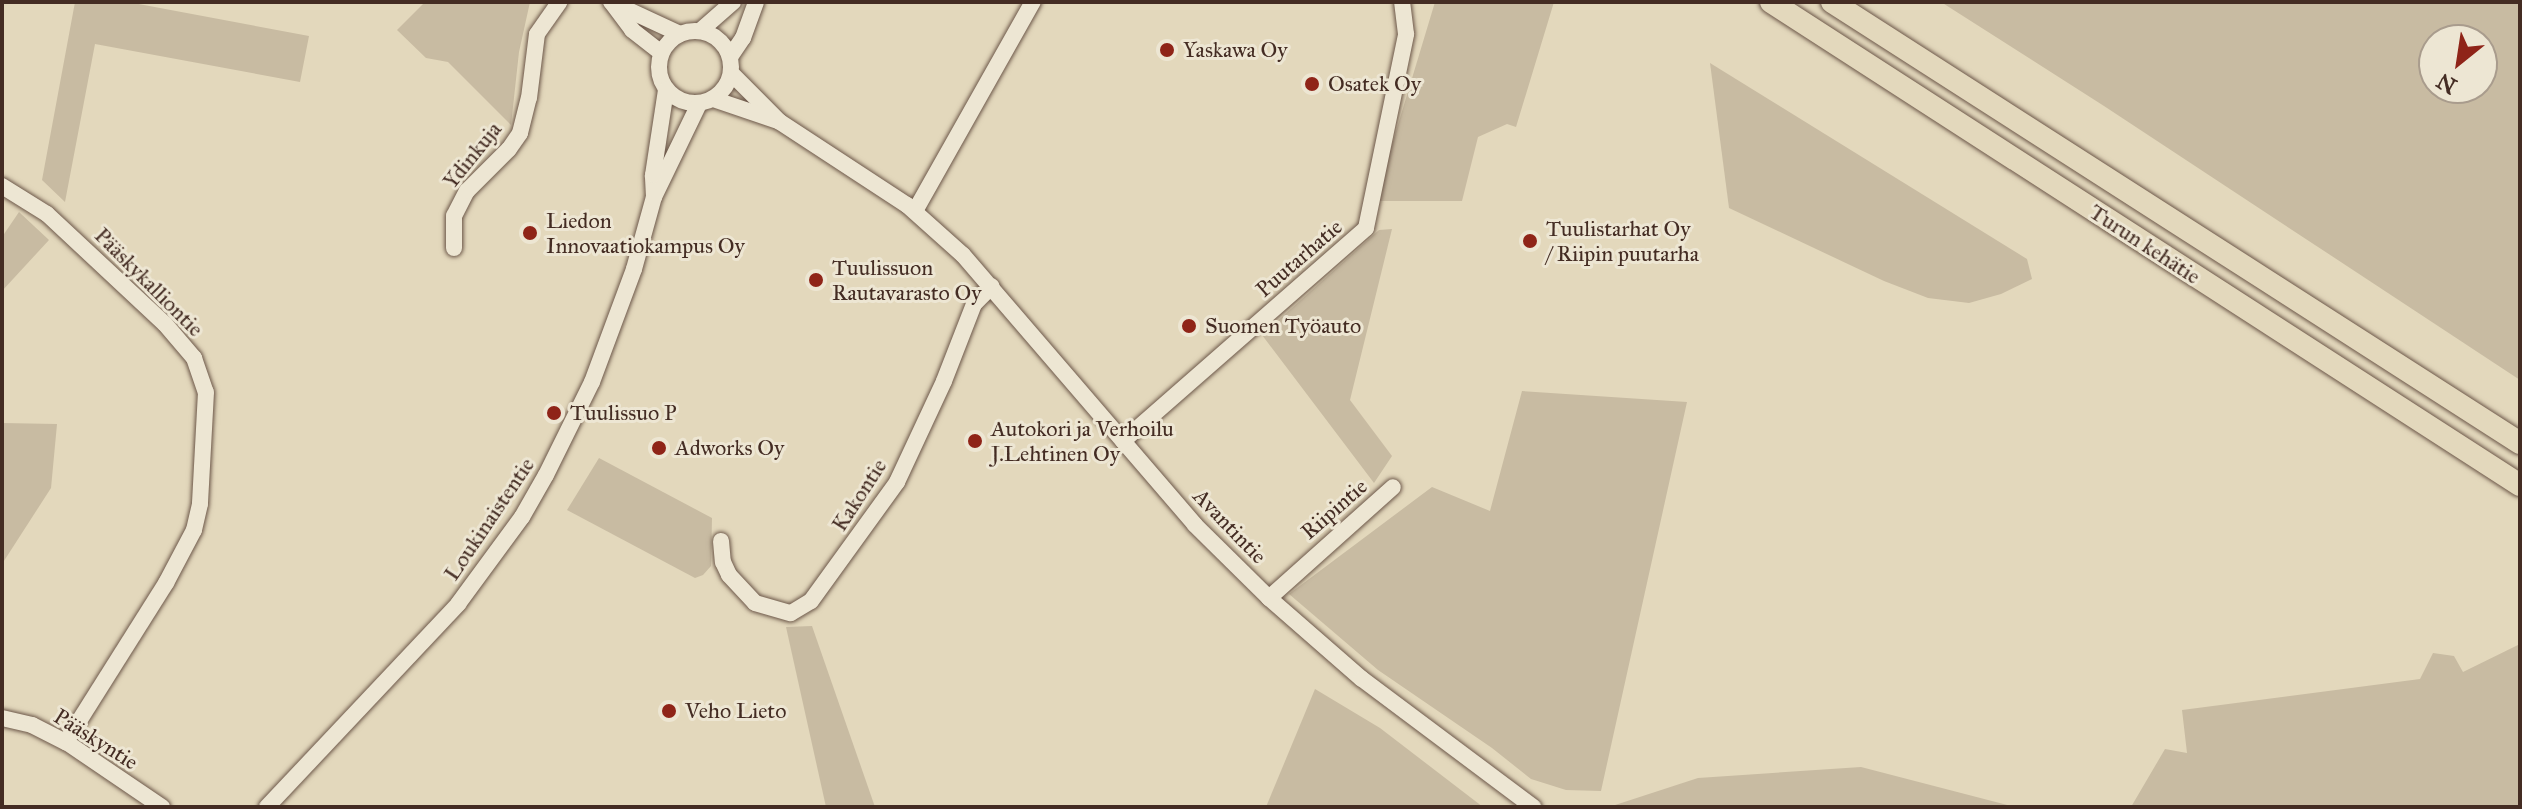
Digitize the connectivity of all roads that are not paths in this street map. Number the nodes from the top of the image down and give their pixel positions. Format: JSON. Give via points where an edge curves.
{"nodes":[{"id":1,"x":559,"y":2,"type":"edge"},
{"id":2,"x":733,"y":2,"type":"edge"},
{"id":3,"x":756,"y":2,"type":"edge"},
{"id":4,"x":1033,"y":2,"type":"edge"},
{"id":5,"x":1402,"y":2,"type":"edge"},
{"id":6,"x":1771,"y":2,"type":"edge"},
{"id":7,"x":1835,"y":2,"type":"edge"},
{"id":8,"x":700,"y":31,"type":"junction"},
{"id":9,"x":680,"y":34,"type":"junction"},
{"id":10,"x":661,"y":53,"type":"junction"},
{"id":11,"x":731,"y":65,"type":"junction"},
{"id":12,"x":666,"y":90,"type":"junction"},
{"id":13,"x":706,"y":101,"type":"junction"},
{"id":14,"x":780,"y":122,"type":"junction"},
{"id":15,"x":2,"y":186,"type":"edge"},
{"id":16,"x":654,"y":197,"type":"junction"},
{"id":17,"x":915,"y":211,"type":"junction"},
{"id":18,"x":454,"y":248,"type":"dead end"},
{"id":19,"x":992,"y":286,"type":"junction"},
{"id":20,"x":1123,"y":441,"type":"junction"},
{"id":21,"x":2520,"y":443,"type":"edge"},
{"id":22,"x":2520,"y":485,"type":"edge"},
{"id":23,"x":1393,"y":487,"type":"dead end"},
{"id":24,"x":721,"y":541,"type":"dead end"},
{"id":25,"x":1269,"y":598,"type":"junction"},
{"id":26,"x":2,"y":718,"type":"edge"},
{"id":27,"x":66,"y":742,"type":"junction"},
{"id":28,"x":162,"y":807,"type":"edge"},
{"id":29,"x":267,"y":807,"type":"edge"},
{"id":30,"x":1533,"y":807,"type":"edge"}],
"edges":[{"from":1,"to":18,"type":"street","name":"Ydinkuja","via":[[537,34],[520,133],[467,191],[454,216]]},
{"from":2,"to":8,"type":"street"},
{"from":3,"to":11,"type":"street"},
{"from":4,"to":17,"type":"street"},
{"from":5,"to":20,"type":"street","name":"Puutarhatie","via":[[1406,34],[1366,228]]},
{"from":6,"to":22,"type":"highway","name":"Turun kehätie"},
{"from":7,"to":21,"type":"highway","name":"Turun kehätie"},
{"from":8,"to":9,"type":"street"},
{"from":8,"to":11,"type":"street","via":[[719,39]]},
{"from":9,"to":10,"type":"street"},
{"from":9,"to":10,"type":"street","via":[[611,2],[632,30]]},
{"from":10,"to":12,"type":"street","via":[[659,72]]},
{"from":11,"to":13,"type":"street","via":[[722,92]]},
{"from":11,"to":14,"type":"street","name":"Avantintie"},
{"from":12,"to":13,"type":"street","via":[[687,103]]},
{"from":12,"to":16,"type":"street","name":"Loukinaistentie"},
{"from":13,"to":14,"type":"street","name":"Avantintie"},
{"from":13,"to":16,"type":"street","name":"Loukinaistentie"},
{"from":14,"to":17,"type":"street","name":"Avantintie"},
{"from":15,"to":27,"type":"street","name":"Pääskykalliontie","via":[[47,214],[165,324],[194,358],[206,392],[194,530]]},
{"from":16,"to":29,"type":"street","name":"Loukinaistentie","via":[[592,382],[522,517],[458,604]]},
{"from":17,"to":19,"type":"street","name":"Avantintie"},
{"from":19,"to":20,"type":"street","name":"Avantintie"},
{"from":19,"to":24,"type":"street","name":"Kakontie","via":[[974,304],[897,482],[811,601],[791,613],[755,603],[729,575]]},
{"from":20,"to":25,"type":"street","name":"Avantintie","via":[[1195,525]]},
{"from":23,"to":25,"type":"street","name":"Riipintie"},
{"from":25,"to":30,"type":"street","name":"Avantintie","via":[[1362,679]]},
{"from":26,"to":27,"type":"street","name":"Pääskyntie"},
{"from":27,"to":28,"type":"street","name":"Pääskyntie"}]}
